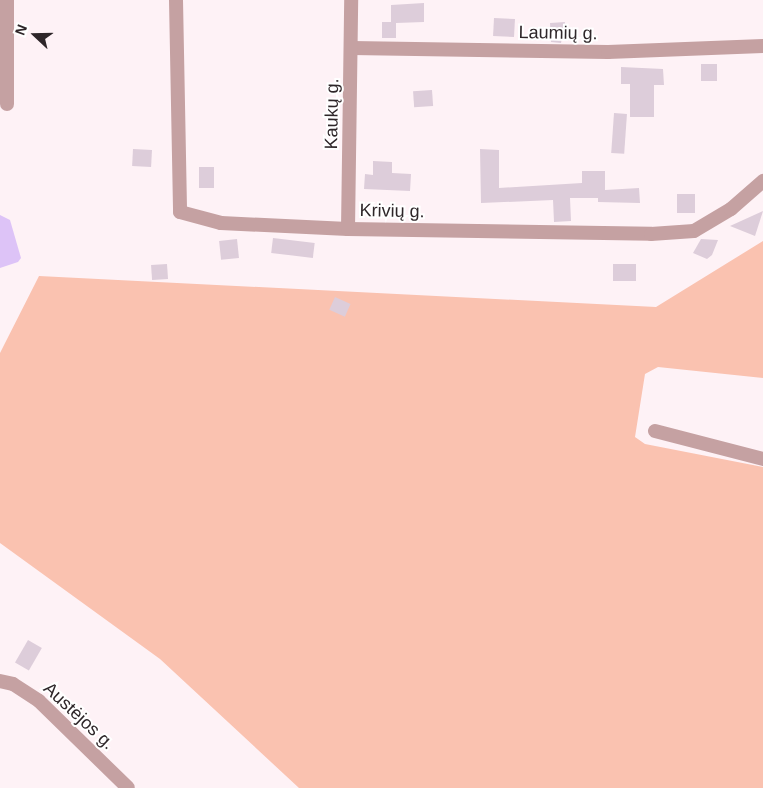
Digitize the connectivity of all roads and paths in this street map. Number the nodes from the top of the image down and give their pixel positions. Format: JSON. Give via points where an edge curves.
{"nodes":[{"id":1,"x":7,"y":0,"type":"edge"},
{"id":2,"x":176,"y":0,"type":"edge"},
{"id":3,"x":351,"y":0,"type":"edge"},
{"id":4,"x":763,"y":46,"type":"edge"},
{"id":5,"x":352,"y":48,"type":"junction"},
{"id":6,"x":7,"y":104,"type":"dead end"},
{"id":7,"x":763,"y":181,"type":"edge"},
{"id":8,"x":348,"y":230,"type":"junction"},
{"id":9,"x":655,"y":431,"type":"dead end"},
{"id":10,"x":763,"y":459,"type":"edge"},
{"id":11,"x":0,"y":681,"type":"edge"},
{"id":12,"x":128,"y":788,"type":"edge"}],
"edges":[{"from":1,"to":6,"type":"street"},
{"from":2,"to":8,"type":"street","name":"Krivių g.","via":[[180,212],[221,222]]},
{"from":3,"to":5,"type":"street","name":"Kaukų g."},
{"from":4,"to":5,"type":"street","name":"Laumių g.","via":[[608,52]]},
{"from":5,"to":8,"type":"street","name":"Kaukų g."},
{"from":7,"to":8,"type":"street","name":"Krivių g.","via":[[731,209],[694,231],[651,234]]},
{"from":9,"to":10,"type":"street"},
{"from":11,"to":12,"type":"street","name":"Austėjos g.","via":[[13,684],[38,701]]}]}
